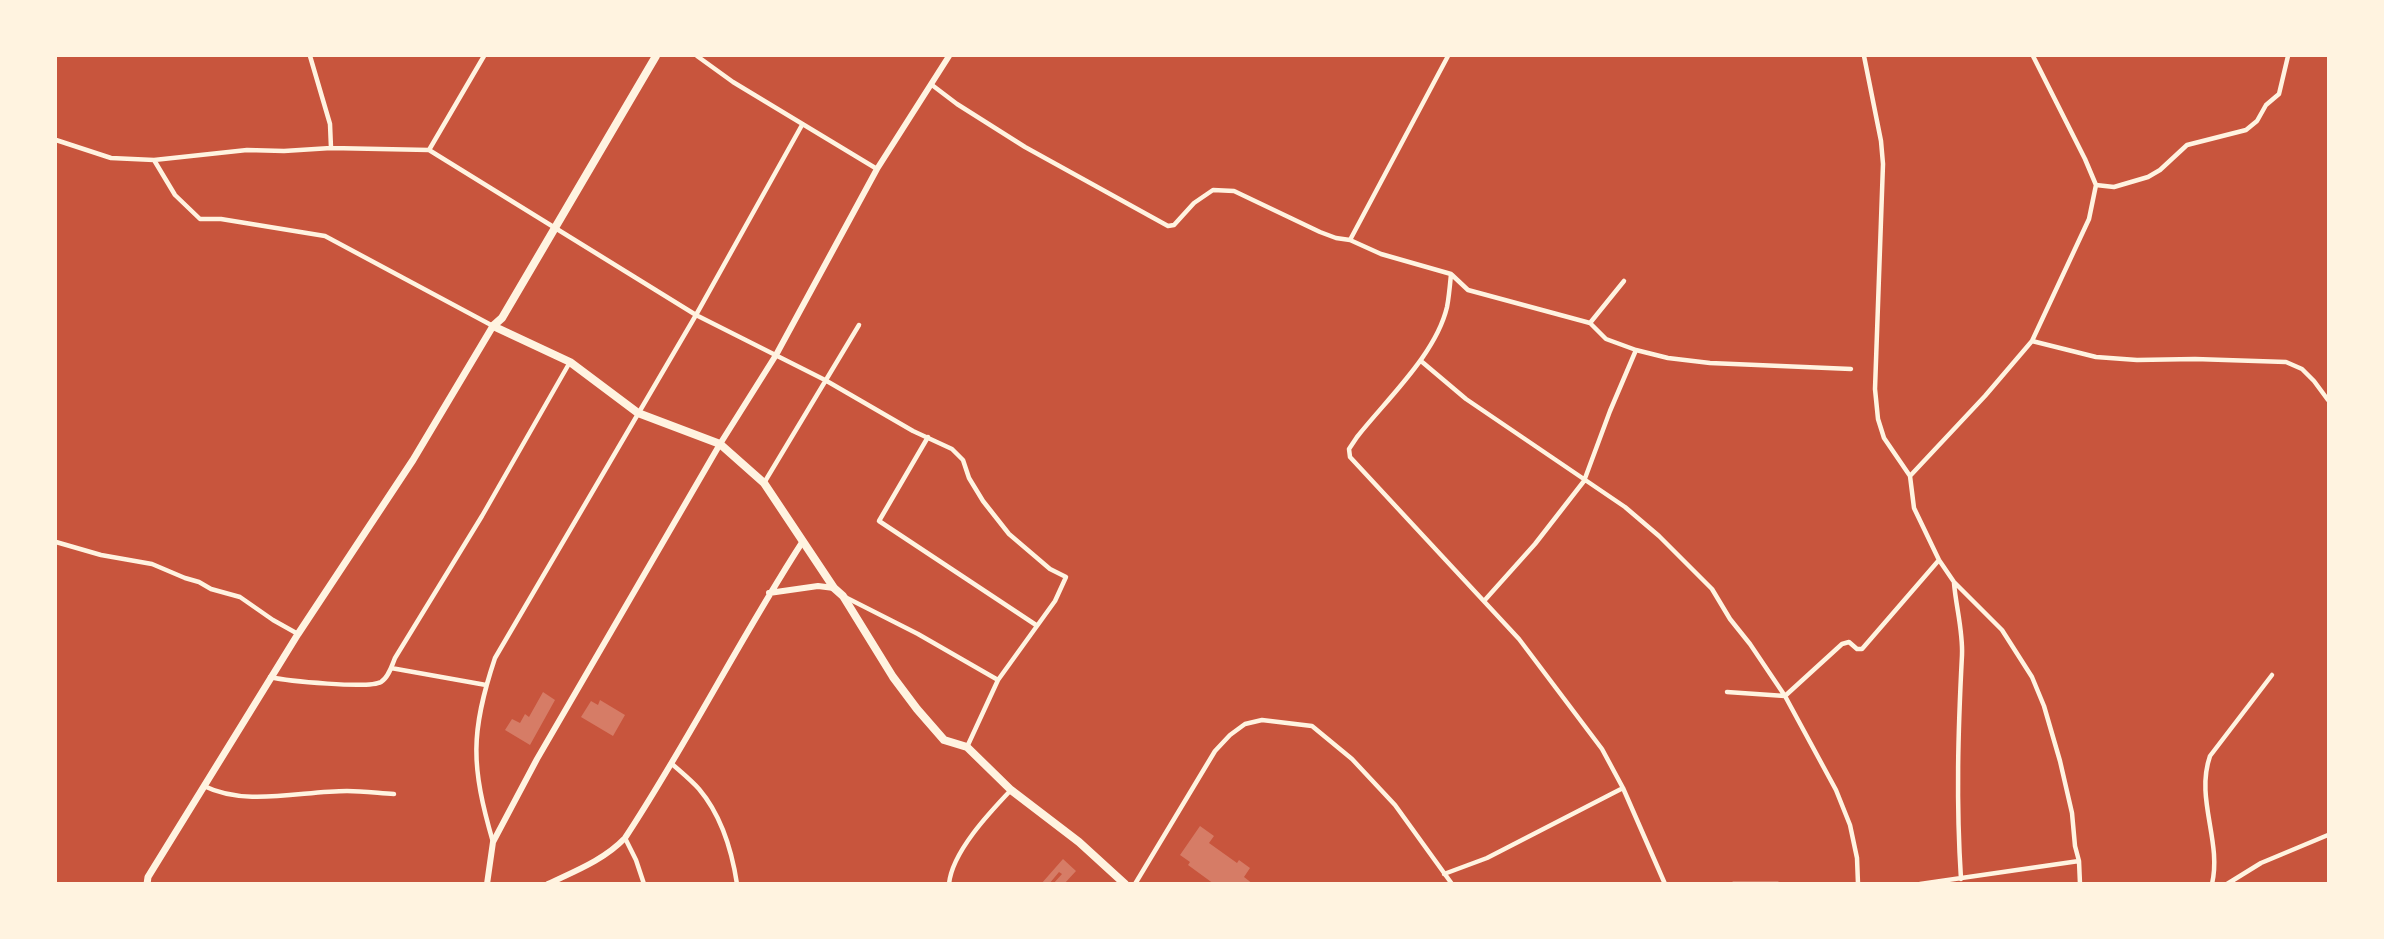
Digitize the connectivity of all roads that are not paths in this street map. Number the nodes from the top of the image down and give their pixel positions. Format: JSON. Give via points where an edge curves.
{"nodes":[{"id":1,"x":310,"y":56,"type":"edge"},
{"id":2,"x":484,"y":56,"type":"edge"},
{"id":3,"x":656,"y":56,"type":"edge"},
{"id":4,"x":697,"y":56,"type":"edge"},
{"id":5,"x":949,"y":56,"type":"edge"},
{"id":6,"x":1448,"y":56,"type":"edge"},
{"id":7,"x":1864,"y":56,"type":"edge"},
{"id":8,"x":2033,"y":56,"type":"edge"},
{"id":9,"x":2288,"y":56,"type":"edge"},
{"id":10,"x":932,"y":85,"type":"junction"},
{"id":11,"x":802,"y":125,"type":"junction"},
{"id":12,"x":56,"y":140,"type":"edge"},
{"id":13,"x":331,"y":148,"type":"junction"},
{"id":14,"x":429,"y":150,"type":"junction"},
{"id":15,"x":154,"y":160,"type":"junction"},
{"id":16,"x":877,"y":169,"type":"junction"},
{"id":17,"x":2096,"y":185,"type":"junction"},
{"id":18,"x":553,"y":228,"type":"junction"},
{"id":19,"x":1350,"y":240,"type":"junction"},
{"id":20,"x":1451,"y":274,"type":"junction"},
{"id":21,"x":1624,"y":281,"type":"dead end"},
{"id":22,"x":696,"y":315,"type":"junction"},
{"id":23,"x":1590,"y":323,"type":"junction"},
{"id":24,"x":859,"y":324,"type":"dead end"},
{"id":25,"x":493,"y":326,"type":"junction"},
{"id":26,"x":2032,"y":341,"type":"junction"},
{"id":27,"x":1636,"y":350,"type":"junction"},
{"id":28,"x":776,"y":355,"type":"junction"},
{"id":29,"x":1421,"y":361,"type":"junction"},
{"id":30,"x":570,"y":362,"type":"junction"},
{"id":31,"x":1851,"y":369,"type":"dead end"},
{"id":32,"x":825,"y":380,"type":"junction"},
{"id":33,"x":2328,"y":400,"type":"edge"},
{"id":34,"x":638,"y":413,"type":"junction"},
{"id":35,"x":928,"y":437,"type":"junction"},
{"id":36,"x":720,"y":444,"type":"junction"},
{"id":37,"x":1910,"y":476,"type":"junction"},
{"id":38,"x":1584,"y":481,"type":"junction"},
{"id":39,"x":764,"y":483,"type":"junction"},
{"id":40,"x":803,"y":541,"type":"junction"},
{"id":41,"x":56,"y":542,"type":"edge"},
{"id":42,"x":1939,"y":560,"type":"junction"},
{"id":43,"x":1954,"y":582,"type":"junction"},
{"id":44,"x":834,"y":588,"type":"junction"},
{"id":45,"x":769,"y":593,"type":"junction"},
{"id":46,"x":843,"y":596,"type":"junction"},
{"id":47,"x":1484,"y":601,"type":"junction"},
{"id":48,"x":1036,"y":625,"type":"junction"},
{"id":49,"x":298,"y":634,"type":"junction"},
{"id":50,"x":391,"y":668,"type":"junction"},
{"id":51,"x":2272,"y":675,"type":"dead end"},
{"id":52,"x":270,"y":677,"type":"junction"},
{"id":53,"x":998,"y":680,"type":"junction"},
{"id":54,"x":486,"y":685,"type":"junction"},
{"id":55,"x":1727,"y":692,"type":"dead end"},
{"id":56,"x":1785,"y":696,"type":"junction"},
{"id":57,"x":967,"y":747,"type":"junction"},
{"id":58,"x":672,"y":764,"type":"junction"},
{"id":59,"x":204,"y":786,"type":"junction"},
{"id":60,"x":1623,"y":789,"type":"junction"},
{"id":61,"x":1011,"y":790,"type":"junction"},
{"id":62,"x":394,"y":794,"type":"dead end"},
{"id":63,"x":2328,"y":835,"type":"edge"},
{"id":64,"x":625,"y":838,"type":"junction"},
{"id":65,"x":493,"y":842,"type":"junction"},
{"id":66,"x":2079,"y":861,"type":"junction"},
{"id":67,"x":1444,"y":874,"type":"junction"},
{"id":68,"x":1961,"y":879,"type":"junction"},
{"id":69,"x":147,"y":884,"type":"edge"},
{"id":70,"x":487,"y":884,"type":"edge"},
{"id":71,"x":548,"y":884,"type":"edge"},
{"id":72,"x":644,"y":884,"type":"edge"},
{"id":73,"x":737,"y":884,"type":"edge"},
{"id":74,"x":950,"y":884,"type":"edge"},
{"id":75,"x":1125,"y":884,"type":"edge"},
{"id":76,"x":1135,"y":884,"type":"edge"},
{"id":77,"x":1452,"y":884,"type":"edge"},
{"id":78,"x":1665,"y":884,"type":"edge"},
{"id":79,"x":1733,"y":884,"type":"edge"},
{"id":80,"x":1778,"y":884,"type":"edge"},
{"id":81,"x":1858,"y":884,"type":"edge"},
{"id":82,"x":1920,"y":884,"type":"edge"},
{"id":83,"x":2080,"y":884,"type":"edge"},
{"id":84,"x":2212,"y":884,"type":"edge"},
{"id":85,"x":2227,"y":884,"type":"edge"}],
"edges":[{"from":1,"to":13,"type":"street","via":[[330,124]]},
{"from":2,"to":14,"type":"street"},
{"from":3,"to":18,"type":"main road"},
{"from":4,"to":11,"type":"street"},
{"from":5,"to":10,"type":"street"},
{"from":6,"to":19,"type":"street"},
{"from":7,"to":37,"type":"street","via":[[1883,164],[1875,389],[1878,419],[1884,438]]},
{"from":8,"to":17,"type":"street"},
{"from":9,"to":17,"type":"street","via":[[2279,94],[2252,126],[2187,145],[2148,177],[2114,187]]},
{"from":10,"to":16,"type":"street"},
{"from":10,"to":19,"type":"street","via":[[1025,147],[1168,226],[1213,190],[1234,191],[1320,232]]},
{"from":11,"to":16,"type":"street"},
{"from":11,"to":22,"type":"street"},
{"from":12,"to":15,"type":"street","via":[[111,158]]},
{"from":13,"to":14,"type":"street"},
{"from":13,"to":15,"type":"street","via":[[247,150]]},
{"from":14,"to":18,"type":"street"},
{"from":15,"to":25,"type":"street","via":[[175,195],[200,219],[325,236]]},
{"from":16,"to":28,"type":"street"},
{"from":17,"to":26,"type":"street","via":[[2089,219]]},
{"from":18,"to":22,"type":"street"},
{"from":18,"to":25,"type":"main road","via":[[502,318]]},
{"from":19,"to":20,"type":"street","via":[[1381,254]]},
{"from":20,"to":23,"type":"street","via":[[1468,290]]},
{"from":20,"to":29,"type":"street","via":[[1447,308]]},
{"from":21,"to":23,"type":"street"},
{"from":22,"to":28,"type":"street"},
{"from":22,"to":34,"type":"street"},
{"from":23,"to":27,"type":"street","via":[[1606,339]]},
{"from":24,"to":32,"type":"street"},
{"from":25,"to":30,"type":"main road"},
{"from":25,"to":49,"type":"main road","via":[[413,460]]},
{"from":26,"to":33,"type":"street","via":[[2096,357],[2286,362],[2301,369]]},
{"from":26,"to":37,"type":"street"},
{"from":27,"to":31,"type":"street","via":[[1710,363]]},
{"from":27,"to":38,"type":"street"},
{"from":28,"to":32,"type":"street"},
{"from":28,"to":36,"type":"street"},
{"from":29,"to":38,"type":"street","via":[[1466,399]]},
{"from":29,"to":47,"type":"street","via":[[1357,437],[1349,449],[1350,457]]},
{"from":30,"to":34,"type":"main road"},
{"from":30,"to":50,"type":"street"},
{"from":32,"to":35,"type":"street"},
{"from":32,"to":39,"type":"street"},
{"from":34,"to":36,"type":"main road"},
{"from":34,"to":54,"type":"street","via":[[495,658]]},
{"from":35,"to":48,"type":"street","via":[[952,449],[963,460],[983,501],[1009,534],[1050,569],[1066,577],[1055,601]]},
{"from":35,"to":48,"type":"street","via":[[879,521]]},
{"from":36,"to":39,"type":"main road"},
{"from":36,"to":65,"type":"street"},
{"from":37,"to":42,"type":"street","via":[[1914,508]]},
{"from":38,"to":47,"type":"street"},
{"from":38,"to":56,"type":"street","via":[[1625,507],[1712,589]]},
{"from":39,"to":40,"type":"main road"},
{"from":40,"to":44,"type":"main road"},
{"from":40,"to":45,"type":"street"},
{"from":41,"to":49,"type":"street","via":[[152,564],[240,597]]},
{"from":42,"to":43,"type":"street"},
{"from":42,"to":56,"type":"street","via":[[1862,649],[1845,643]]},
{"from":43,"to":66,"type":"street","via":[[2002,630],[2032,677],[2060,761]]},
{"from":43,"to":68,"type":"street","via":[[1962,655],[1957,740]]},
{"from":44,"to":45,"type":"street"},
{"from":44,"to":46,"type":"main road"},
{"from":45,"to":58,"type":"street"},
{"from":46,"to":53,"type":"street"},
{"from":46,"to":57,"type":"main road","via":[[917,709],[944,740]]},
{"from":47,"to":60,"type":"street","via":[[1519,639],[1595,740]]},
{"from":48,"to":53,"type":"street"},
{"from":49,"to":52,"type":"main road"},
{"from":50,"to":52,"type":"street","via":[[377,683],[290,682]]},
{"from":50,"to":54,"type":"street"},
{"from":51,"to":84,"type":"street","via":[[2210,756],[2206,768],[2205,803],[2213,843]]},
{"from":52,"to":59,"type":"main road"},
{"from":53,"to":57,"type":"street"},
{"from":54,"to":65,"type":"street","via":[[475,737],[475,757]]},
{"from":55,"to":56,"type":"street"},
{"from":56,"to":81,"type":"street","via":[[1836,790],[1850,825]]},
{"from":57,"to":61,"type":"main road"},
{"from":58,"to":64,"type":"street"},
{"from":58,"to":73,"type":"street","via":[[699,790],[717,816]]},
{"from":59,"to":62,"type":"street","via":[[226,795],[347,791]]},
{"from":59,"to":69,"type":"main road"},
{"from":60,"to":67,"type":"street","via":[[1487,858]]},
{"from":60,"to":78,"type":"street"},
{"from":61,"to":74,"type":"street","via":[[963,849]]},
{"from":61,"to":75,"type":"main road","via":[[1079,842]]},
{"from":63,"to":85,"type":"street","via":[[2261,863]]},
{"from":64,"to":71,"type":"street","via":[[602,856]]},
{"from":64,"to":72,"type":"street"},
{"from":65,"to":70,"type":"street"},
{"from":66,"to":68,"type":"street"},
{"from":66,"to":83,"type":"street"},
{"from":67,"to":76,"type":"street","via":[[1395,805],[1352,759],[1312,726],[1262,720],[1245,724],[1215,751]]},
{"from":67,"to":77,"type":"street"},
{"from":68,"to":82,"type":"street"},
{"from":79,"to":80,"type":"street"}]}
